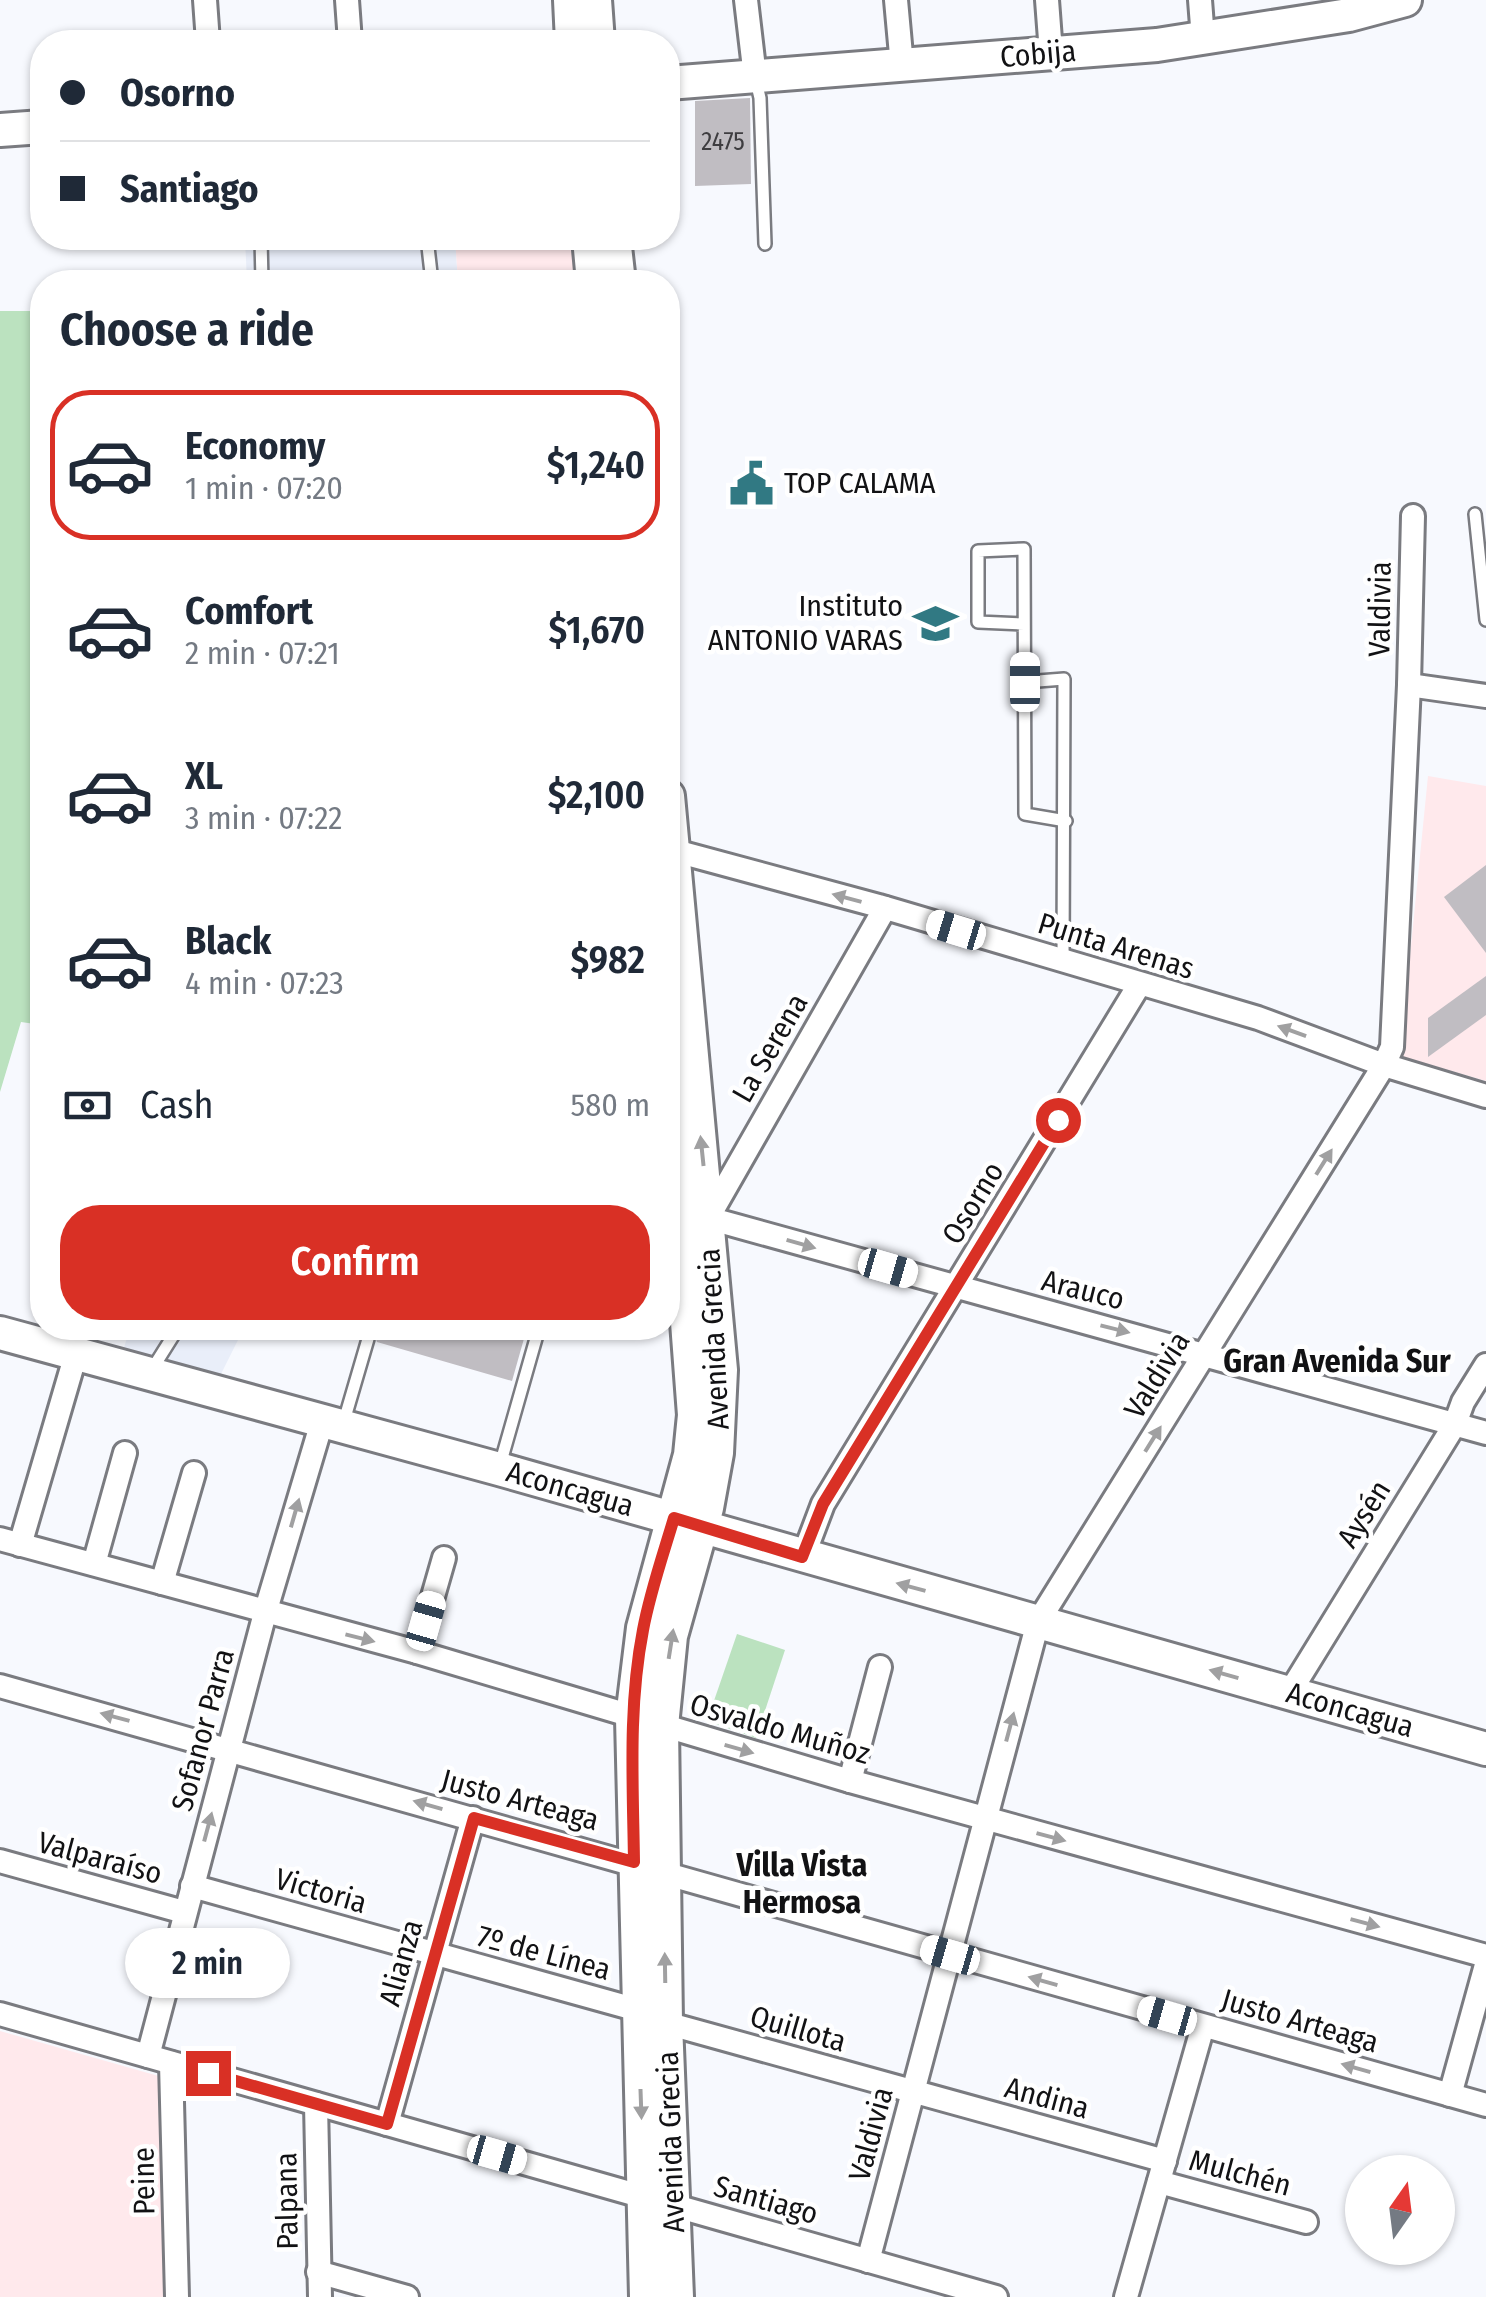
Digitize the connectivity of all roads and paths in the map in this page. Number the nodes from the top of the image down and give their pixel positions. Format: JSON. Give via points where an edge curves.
{"nodes":[{"id":1,"x":204,"y":0,"type":"edge"},
{"id":2,"x":347,"y":0,"type":"edge"},
{"id":3,"x":570,"y":0,"type":"edge"},
{"id":4,"x":595,"y":0,"type":"edge"},
{"id":5,"x":746,"y":0,"type":"edge"},
{"id":6,"x":896,"y":0,"type":"edge"},
{"id":7,"x":1047,"y":0,"type":"edge"},
{"id":8,"x":1200,"y":0,"type":"edge"},
{"id":9,"x":1405,"y":0,"type":"edge"},
{"id":10,"x":1349,"y":8,"type":"edge"},
{"id":11,"x":207,"y":30,"type":"edge"},
{"id":12,"x":349,"y":30,"type":"edge"},
{"id":13,"x":571,"y":30,"type":"edge"},
{"id":14,"x":597,"y":30,"type":"edge"},
{"id":15,"x":1204,"y":38,"type":"junction"},
{"id":16,"x":1051,"y":53,"type":"junction"},
{"id":17,"x":902,"y":66,"type":"junction"},
{"id":18,"x":754,"y":76,"type":"junction"},
{"id":19,"x":680,"y":82,"type":"edge"},
{"id":20,"x":30,"y":128,"type":"edge"},
{"id":21,"x":0,"y":130,"type":"edge"},
{"id":22,"x":765,"y":244,"type":"dead end"},
{"id":23,"x":1474,"y":514,"type":"dead end"},
{"id":24,"x":1413,"y":516,"type":"dead end"},
{"id":25,"x":1486,"y":620,"type":"edge"},
{"id":26,"x":1024,"y":624,"type":"junction"},
{"id":27,"x":1025,"y":682,"type":"junction"},
{"id":28,"x":1408,"y":684,"type":"junction"},
{"id":29,"x":1486,"y":696,"type":"edge"},
{"id":30,"x":1066,"y":822,"type":"junction"},
{"id":31,"x":680,"y":853,"type":"edge"},
{"id":32,"x":886,"y":908,"type":"junction"},
{"id":33,"x":680,"y":947,"type":"edge"},
{"id":34,"x":1063,"y":961,"type":"junction"},
{"id":35,"x":1139,"y":985,"type":"junction"},
{"id":36,"x":1384,"y":1065,"type":"junction"},
{"id":37,"x":1486,"y":1096,"type":"edge"},
{"id":38,"x":680,"y":1183,"type":"edge"},
{"id":39,"x":708,"y":1218,"type":"junction"},
{"id":40,"x":680,"y":1247,"type":"edge"},
{"id":41,"x":958,"y":1288,"type":"junction"},
{"id":42,"x":0,"y":1333,"type":"edge"},
{"id":43,"x":170,"y":1340,"type":"edge"},
{"id":44,"x":368,"y":1340,"type":"edge"},
{"id":45,"x":536,"y":1340,"type":"edge"},
{"id":46,"x":1207,"y":1352,"type":"junction"},
{"id":47,"x":76,"y":1354,"type":"junction"},
{"id":48,"x":1486,"y":1366,"type":"edge"},
{"id":49,"x":148,"y":1375,"type":"junction"},
{"id":50,"x":332,"y":1424,"type":"junction"},
{"id":51,"x":1455,"y":1424,"type":"junction"},
{"id":52,"x":1486,"y":1433,"type":"edge"},
{"id":53,"x":125,"y":1453,"type":"dead end"},
{"id":54,"x":499,"y":1469,"type":"junction"},
{"id":55,"x":194,"y":1473,"type":"dead end"},
{"id":56,"x":688,"y":1523,"type":"junction"},
{"id":57,"x":10,"y":1542,"type":"edge"},
{"id":58,"x":802,"y":1557,"type":"junction"},
{"id":59,"x":444,"y":1558,"type":"dead end"},
{"id":60,"x":94,"y":1564,"type":"junction"},
{"id":61,"x":162,"y":1584,"type":"junction"},
{"id":62,"x":265,"y":1613,"type":"junction"},
{"id":63,"x":1038,"y":1622,"type":"junction"},
{"id":64,"x":417,"y":1652,"type":"junction"},
{"id":65,"x":880,"y":1667,"type":"dead end"},
{"id":66,"x":0,"y":1686,"type":"edge"},
{"id":67,"x":1290,"y":1692,"type":"junction"},
{"id":68,"x":647,"y":1722,"type":"junction"},
{"id":69,"x":1486,"y":1748,"type":"edge"},
{"id":70,"x":229,"y":1749,"type":"junction"},
{"id":71,"x":850,"y":1781,"type":"junction"},
{"id":72,"x":474,"y":1818,"type":"junction"},
{"id":73,"x":986,"y":1819,"type":"junction"},
{"id":74,"x":0,"y":1861,"type":"edge"},
{"id":75,"x":648,"y":1866,"type":"junction"},
{"id":76,"x":192,"y":1886,"type":"junction"},
{"id":77,"x":184,"y":1912,"type":"junction"},
{"id":78,"x":434,"y":1954,"type":"junction"},
{"id":79,"x":950,"y":1955,"type":"junction"},
{"id":80,"x":1486,"y":1956,"type":"edge"},
{"id":81,"x":1486,"y":1965,"type":"edge"},
{"id":82,"x":0,"y":2014,"type":"edge"},
{"id":83,"x":652,"y":2016,"type":"junction"},
{"id":84,"x":1204,"y":2026,"type":"junction"},
{"id":85,"x":1478,"y":2028,"type":"edge"},
{"id":86,"x":148,"y":2056,"type":"junction"},
{"id":87,"x":172,"y":2063,"type":"junction"},
{"id":88,"x":912,"y":2092,"type":"junction"},
{"id":89,"x":1450,"y":2094,"type":"junction"},
{"id":90,"x":316,"y":2104,"type":"junction"},
{"id":91,"x":1486,"y":2105,"type":"edge"},
{"id":92,"x":387,"y":2124,"type":"junction"},
{"id":93,"x":1162,"y":2172,"type":"junction"},
{"id":94,"x":659,"y":2201,"type":"junction"},
{"id":95,"x":1306,"y":2222,"type":"dead end"},
{"id":96,"x":868,"y":2261,"type":"junction"},
{"id":97,"x":318,"y":2272,"type":"junction"},
{"id":98,"x":177,"y":2297,"type":"edge"},
{"id":99,"x":320,"y":2297,"type":"edge"},
{"id":100,"x":407,"y":2297,"type":"edge"},
{"id":101,"x":646,"y":2297,"type":"edge"},
{"id":102,"x":676,"y":2297,"type":"edge"},
{"id":103,"x":996,"y":2297,"type":"edge"},
{"id":104,"x":1126,"y":2297,"type":"edge"}],
"edges":[{"from":1,"to":11,"type":"street"},
{"from":2,"to":12,"type":"street"},
{"from":3,"to":13,"type":"main road"},
{"from":4,"to":14,"type":"main road"},
{"from":5,"to":18,"type":"street"},
{"from":6,"to":17,"type":"street"},
{"from":7,"to":16,"type":"street"},
{"from":8,"to":15,"type":"street"},
{"from":9,"to":10,"type":"main road","name":"Cobija"},
{"from":10,"to":15,"type":"main road","name":"Cobija"},
{"from":15,"to":16,"type":"main road","name":"Cobija"},
{"from":16,"to":17,"type":"main road","name":"Cobija"},
{"from":17,"to":18,"type":"main road","name":"Cobija"},
{"from":18,"to":19,"type":"main road","name":"Cobija"},
{"from":18,"to":22,"type":"lane"},
{"from":20,"to":21,"type":"main road"},
{"from":23,"to":25,"type":"lane"},
{"from":24,"to":28,"type":"street","name":"Valdivia"},
{"from":26,"to":26,"type":"lane","via":[[978,622],[978,551],[1024,549]]},
{"from":26,"to":27,"type":"lane"},
{"from":27,"to":30,"type":"lane","via":[[1024,814]]},
{"from":27,"to":30,"type":"lane","via":[[1064,680]]},
{"from":28,"to":29,"type":"street"},
{"from":28,"to":36,"type":"street","name":"Valdivia","via":[[1392,1048]]},
{"from":30,"to":34,"type":"lane"},
{"from":32,"to":31,"type":"street","name":"Punta Arenas","one_way":true},
{"from":32,"to":34,"type":"street","name":"Punta Arenas"},
{"from":32,"to":39,"type":"street","name":"La Serena"},
{"from":39,"to":33,"type":"main road","name":"Avenida Grecia","one_way":true},
{"from":34,"to":35,"type":"street","name":"Punta Arenas"},
{"from":36,"to":35,"type":"street","name":"Punta Arenas","one_way":true,"via":[[1258,1018]]},
{"from":35,"to":41,"type":"street","name":"Osorno"},
{"from":36,"to":37,"type":"street","name":"Punta Arenas"},
{"from":46,"to":36,"type":"street","name":"Valdivia","one_way":true},
{"from":38,"to":39,"type":"street"},
{"from":39,"to":41,"type":"street","name":"Arauco","one_way":true},
{"from":39,"to":56,"type":"main road","name":"Avenida Grecia","via":[[721,1421]]},
{"from":40,"to":56,"type":"main road","name":"Avenida Grecia","via":[[694,1415]]},
{"from":41,"to":46,"type":"street","name":"Arauco","one_way":true},
{"from":41,"to":58,"type":"street","name":"Osorno","via":[[823,1504]]},
{"from":42,"to":47,"type":"main road","name":"Aconcagua"},
{"from":43,"to":49,"type":"lane"},
{"from":44,"to":50,"type":"lane"},
{"from":45,"to":54,"type":"lane"},
{"from":46,"to":51,"type":"street","name":"Arauco"},
{"from":63,"to":46,"type":"street","name":"Valdivia","one_way":true},
{"from":47,"to":49,"type":"main road","name":"Aconcagua"},
{"from":47,"to":57,"type":"street"},
{"from":48,"to":51,"type":"street","name":"Aysén"},
{"from":49,"to":50,"type":"main road","name":"Aconcagua"},
{"from":50,"to":54,"type":"main road","name":"Aconcagua"},
{"from":62,"to":50,"type":"street","name":"Sofanor Parra","one_way":true},
{"from":51,"to":52,"type":"street","name":"Arauco"},
{"from":51,"to":67,"type":"street","name":"Aysén"},
{"from":53,"to":60,"type":"street"},
{"from":54,"to":56,"type":"main road","name":"Aconcagua"},
{"from":55,"to":61,"type":"street"},
{"from":56,"to":58,"type":"main road","name":"Aconcagua"},
{"from":56,"to":68,"type":"main road","name":"Avenida Grecia","via":[[671,1636]]},
{"from":57,"to":60,"type":"street","name":"Osvaldo Muñoz"},
{"from":63,"to":58,"type":"main road","name":"Aconcagua","one_way":true},
{"from":59,"to":64,"type":"street"},
{"from":60,"to":61,"type":"street","name":"Osvaldo Muñoz"},
{"from":61,"to":62,"type":"street","name":"Osvaldo Muñoz"},
{"from":62,"to":64,"type":"street","name":"Osvaldo Muñoz","one_way":true},
{"from":62,"to":70,"type":"street","name":"Sofanor Parra"},
{"from":67,"to":63,"type":"main road","name":"Aconcagua","one_way":true},
{"from":73,"to":63,"type":"street","name":"Valdivia","one_way":true},
{"from":64,"to":68,"type":"street","name":"Osvaldo Muñoz"},
{"from":65,"to":71,"type":"street"},
{"from":70,"to":66,"type":"street","name":"Justo Arteaga","one_way":true},
{"from":67,"to":69,"type":"main road","name":"Aconcagua"},
{"from":68,"to":71,"type":"street","name":"Osvaldo Muñoz","one_way":true},
{"from":68,"to":75,"type":"main road","name":"Avenida Grecia"},
{"from":72,"to":70,"type":"street","name":"Justo Arteaga","one_way":true},
{"from":76,"to":70,"type":"street","name":"Sofanor Parra","one_way":true},
{"from":71,"to":73,"type":"street","name":"Osvaldo Muñoz"},
{"from":72,"to":75,"type":"street","name":"Justo Arteaga"},
{"from":72,"to":78,"type":"street","name":"Alianza"},
{"from":73,"to":79,"type":"street","name":"Valdivia"},
{"from":73,"to":80,"type":"street","name":"Osvaldo Muñoz","one_way":true},
{"from":74,"to":77,"type":"street","name":"Valparaíso"},
{"from":75,"to":79,"type":"street","name":"Justo Arteaga"},
{"from":75,"to":83,"type":"main road","name":"Avenida Grecia"},
{"from":76,"to":77,"type":"street","name":"Sofanor Parra"},
{"from":76,"to":78,"type":"street","name":"Victoria"},
{"from":77,"to":86,"type":"street","name":"Sofanor Parra"},
{"from":78,"to":83,"type":"street","name":"7º de Línea"},
{"from":78,"to":92,"type":"street","name":"Alianza"},
{"from":84,"to":79,"type":"street","name":"Justo Arteaga","one_way":true},
{"from":79,"to":88,"type":"street","name":"Valdivia"},
{"from":81,"to":85,"type":"street"},
{"from":82,"to":86,"type":"street","name":"Santiago"},
{"from":83,"to":88,"type":"street","name":"Quillota"},
{"from":83,"to":94,"type":"main road","name":"Avenida Grecia"},
{"from":89,"to":84,"type":"street","name":"Justo Arteaga","one_way":true},
{"from":84,"to":93,"type":"street"},
{"from":85,"to":89,"type":"street"},
{"from":86,"to":87,"type":"street","name":"Santiago"},
{"from":87,"to":90,"type":"street","name":"Santiago"},
{"from":87,"to":98,"type":"street","name":"Peine"},
{"from":88,"to":93,"type":"street","name":"Andina"},
{"from":88,"to":96,"type":"street","name":"Valdivia"},
{"from":89,"to":91,"type":"street","name":"Justo Arteaga"},
{"from":90,"to":92,"type":"street","name":"Santiago"},
{"from":90,"to":97,"type":"street","name":"Palpana"},
{"from":92,"to":94,"type":"street","name":"Santiago"},
{"from":93,"to":95,"type":"street","name":"Mulchén"},
{"from":93,"to":104,"type":"street"},
{"from":94,"to":96,"type":"street","name":"Santiago"},
{"from":94,"to":101,"type":"main road","name":"Avenida Grecia"},
{"from":94,"to":102,"type":"main road","name":"Avenida Grecia"},
{"from":96,"to":103,"type":"street","name":"Santiago"},
{"from":97,"to":99,"type":"street","name":"Palpana"},
{"from":97,"to":100,"type":"street"}]}
